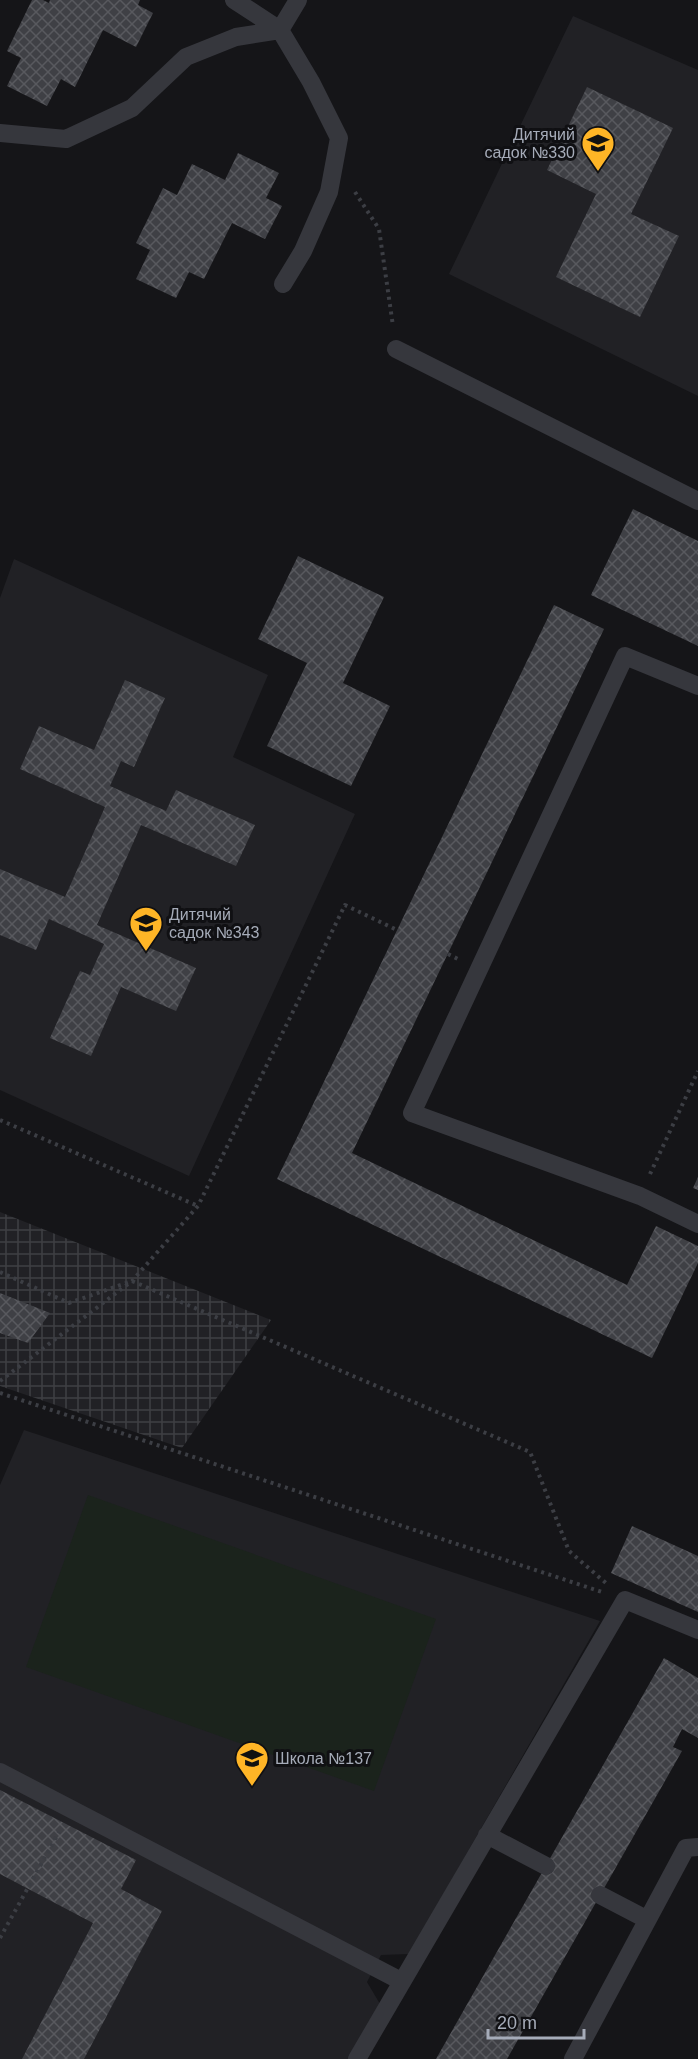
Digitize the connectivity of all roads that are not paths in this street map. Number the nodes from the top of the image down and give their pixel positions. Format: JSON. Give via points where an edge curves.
{"nodes":[{"id":1,"x":234,"y":0,"type":"edge"},
{"id":2,"x":297,"y":0,"type":"edge"},
{"id":3,"x":280,"y":30,"type":"junction"},
{"id":4,"x":0,"y":134,"type":"edge"},
{"id":5,"x":283,"y":284,"type":"dead end"},
{"id":6,"x":396,"y":349,"type":"road end"},
{"id":7,"x":698,"y":501,"type":"edge"},
{"id":8,"x":698,"y":686,"type":"edge"},
{"id":9,"x":698,"y":1224,"type":"edge"},
{"id":10,"x":698,"y":1630,"type":"edge"},
{"id":11,"x":0,"y":1772,"type":"edge"},
{"id":12,"x":487,"y":1835,"type":"junction"},
{"id":13,"x":698,"y":1847,"type":"edge"},
{"id":14,"x":546,"y":1866,"type":"dead end"},
{"id":15,"x":600,"y":1895,"type":"dead end"},
{"id":16,"x":646,"y":1919,"type":"junction"},
{"id":17,"x":401,"y":1981,"type":"junction"},
{"id":18,"x":357,"y":2059,"type":"edge"},
{"id":19,"x":573,"y":2059,"type":"edge"}],
"edges":[{"from":1,"to":3,"type":"lane"},
{"from":2,"to":3,"type":"lane"},
{"from":3,"to":4,"type":"lane","via":[[236,37],[186,57],[132,108],[66,139]]},
{"from":3,"to":5,"type":"lane","via":[[312,82],[339,138],[329,192]]},
{"from":6,"to":7,"type":"lane"},
{"from":8,"to":9,"type":"lane","via":[[625,656],[412,1113],[640,1196]]},
{"from":10,"to":12,"type":"lane","via":[[625,1600]]},
{"from":11,"to":17,"type":"lane"},
{"from":12,"to":14,"type":"lane"},
{"from":12,"to":17,"type":"lane"},
{"from":13,"to":16,"type":"lane","via":[[686,1848]]},
{"from":15,"to":16,"type":"lane"},
{"from":16,"to":19,"type":"lane"},
{"from":17,"to":18,"type":"lane"}]}
